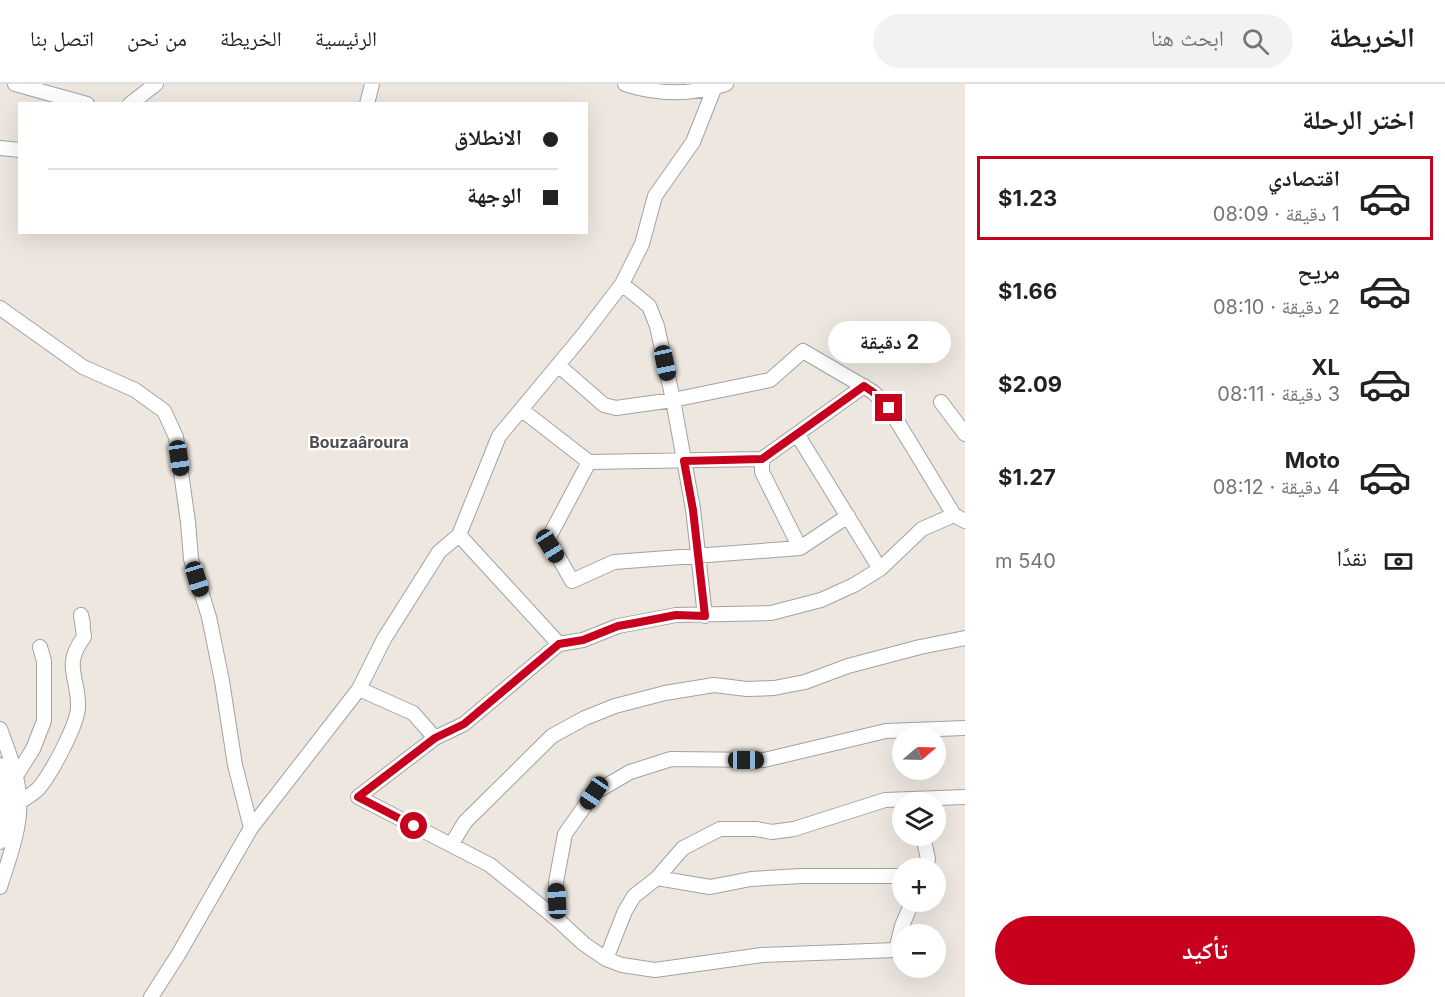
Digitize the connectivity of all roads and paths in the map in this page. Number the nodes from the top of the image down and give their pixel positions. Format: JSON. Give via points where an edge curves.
{"nodes":[{"id":1,"x":15,"y":84,"type":"edge"},
{"id":2,"x":156,"y":84,"type":"edge"},
{"id":3,"x":372,"y":84,"type":"edge"},
{"id":4,"x":625,"y":84,"type":"edge"},
{"id":5,"x":717,"y":85,"type":"edge"},
{"id":6,"x":80,"y":102,"type":"edge"},
{"id":7,"x":133,"y":102,"type":"edge"},
{"id":8,"x":368,"y":102,"type":"edge"},
{"id":9,"x":0,"y":148,"type":"edge"},
{"id":10,"x":18,"y":150,"type":"edge"},
{"id":11,"x":622,"y":284,"type":"junction"},
{"id":12,"x":0,"y":308,"type":"edge"},
{"id":13,"x":558,"y":365,"type":"junction"},
{"id":14,"x":864,"y":386,"type":"junction"},
{"id":15,"x":673,"y":400,"type":"junction"},
{"id":16,"x":941,"y":402,"type":"dead end"},
{"id":17,"x":522,"y":410,"type":"junction"},
{"id":18,"x":797,"y":434,"type":"junction"},
{"id":19,"x":965,"y":434,"type":"edge"},
{"id":20,"x":762,"y":459,"type":"junction"},
{"id":21,"x":684,"y":461,"type":"junction"},
{"id":22,"x":589,"y":462,"type":"junction"},
{"id":23,"x":848,"y":516,"type":"junction"},
{"id":24,"x":960,"y":518,"type":"edge"},
{"id":25,"x":459,"y":534,"type":"junction"},
{"id":26,"x":800,"y":548,"type":"junction"},
{"id":27,"x":699,"y":556,"type":"junction"},
{"id":28,"x":880,"y":569,"type":"junction"},
{"id":29,"x":705,"y":616,"type":"junction"},
{"id":30,"x":83,"y":624,"type":"dead end"},
{"id":31,"x":965,"y":638,"type":"edge"},
{"id":32,"x":559,"y":644,"type":"junction"},
{"id":33,"x":40,"y":647,"type":"dead end"},
{"id":34,"x":359,"y":689,"type":"junction"},
{"id":35,"x":965,"y":728,"type":"edge"},
{"id":36,"x":0,"y":729,"type":"edge"},
{"id":37,"x":435,"y":738,"type":"junction"},
{"id":38,"x":0,"y":765,"type":"edge"},
{"id":39,"x":16,"y":776,"type":"junction"},
{"id":40,"x":965,"y":797,"type":"edge"},
{"id":41,"x":946,"y":799,"type":"edge"},
{"id":42,"x":892,"y":800,"type":"edge"},
{"id":43,"x":20,"y":803,"type":"junction"},
{"id":44,"x":251,"y":828,"type":"junction"},
{"id":45,"x":0,"y":842,"type":"edge"},
{"id":46,"x":451,"y":845,"type":"junction"},
{"id":47,"x":892,"y":876,"type":"edge"},
{"id":48,"x":657,"y":878,"type":"junction"},
{"id":49,"x":0,"y":887,"type":"edge"},
{"id":50,"x":908,"y":912,"type":"edge"},
{"id":51,"x":558,"y":920,"type":"junction"},
{"id":52,"x":606,"y":959,"type":"junction"},
{"id":53,"x":152,"y":997,"type":"edge"}],
"edges":[{"from":1,"to":6,"type":"street"},
{"from":2,"to":7,"type":"street"},
{"from":3,"to":8,"type":"street"},
{"from":4,"to":5,"type":"street","via":[[679,94]]},
{"from":5,"to":11,"type":"street","via":[[693,142],[655,196],[642,244]]},
{"from":9,"to":10,"type":"street"},
{"from":11,"to":13,"type":"street"},
{"from":11,"to":15,"type":"street","via":[[649,306]]},
{"from":12,"to":44,"type":"street","via":[[83,367],[135,390],[164,411],[176,437],[191,559],[209,617],[235,765]]},
{"from":13,"to":15,"type":"street","via":[[604,405],[616,408]]},
{"from":13,"to":17,"type":"street"},
{"from":14,"to":15,"type":"street","via":[[803,351],[770,380]]},
{"from":14,"to":18,"type":"street"},
{"from":14,"to":24,"type":"street","via":[[889,408]]},
{"from":15,"to":21,"type":"street"},
{"from":16,"to":19,"type":"street"},
{"from":17,"to":22,"type":"street"},
{"from":17,"to":25,"type":"street","via":[[499,436]]},
{"from":18,"to":20,"type":"street"},
{"from":18,"to":23,"type":"street"},
{"from":20,"to":21,"type":"street"},
{"from":20,"to":26,"type":"street","via":[[762,472]]},
{"from":21,"to":22,"type":"street"},
{"from":21,"to":27,"type":"street"},
{"from":22,"to":27,"type":"street","via":[[548,539],[572,581],[614,562]]},
{"from":23,"to":26,"type":"street"},
{"from":23,"to":28,"type":"street"},
{"from":24,"to":28,"type":"street","via":[[922,529]]},
{"from":25,"to":32,"type":"street"},
{"from":25,"to":34,"type":"street","via":[[439,552],[384,639]]},
{"from":26,"to":27,"type":"street"},
{"from":27,"to":29,"type":"street"},
{"from":28,"to":29,"type":"street","via":[[821,600],[771,613]]},
{"from":29,"to":32,"type":"street","via":[[676,615]]},
{"from":30,"to":43,"type":"street","via":[[81,615],[84,637],[72,655],[79,706],[75,727],[38,788]]},
{"from":31,"to":46,"type":"street","via":[[848,666],[805,682],[774,688],[714,686],[665,693],[585,718],[552,736],[465,822]]},
{"from":32,"to":37,"type":"street","via":[[464,724]]},
{"from":33,"to":39,"type":"street","via":[[44,661],[44,720],[33,749]]},
{"from":34,"to":37,"type":"street","via":[[413,713]]},
{"from":34,"to":44,"type":"street"},
{"from":35,"to":51,"type":"street","via":[[886,731],[764,760],[670,759],[630,772],[594,793],[565,834],[556,882]]},
{"from":36,"to":39,"type":"street"},
{"from":37,"to":46,"type":"street","via":[[358,797]]},
{"from":38,"to":45,"type":"street","via":[[6,790]]},
{"from":39,"to":43,"type":"street"},
{"from":40,"to":41,"type":"street"},
{"from":42,"to":48,"type":"street","via":[[794,829],[720,829],[683,848]]},
{"from":43,"to":49,"type":"street","via":[[14,844]]},
{"from":44,"to":53,"type":"street"},
{"from":46,"to":51,"type":"street","via":[[490,865]]},
{"from":47,"to":48,"type":"street","via":[[751,879],[710,887]]},
{"from":48,"to":52,"type":"street","via":[[634,896]]},
{"from":50,"to":52,"type":"street","via":[[896,950],[762,955],[654,970]]},
{"from":51,"to":52,"type":"street"}]}
